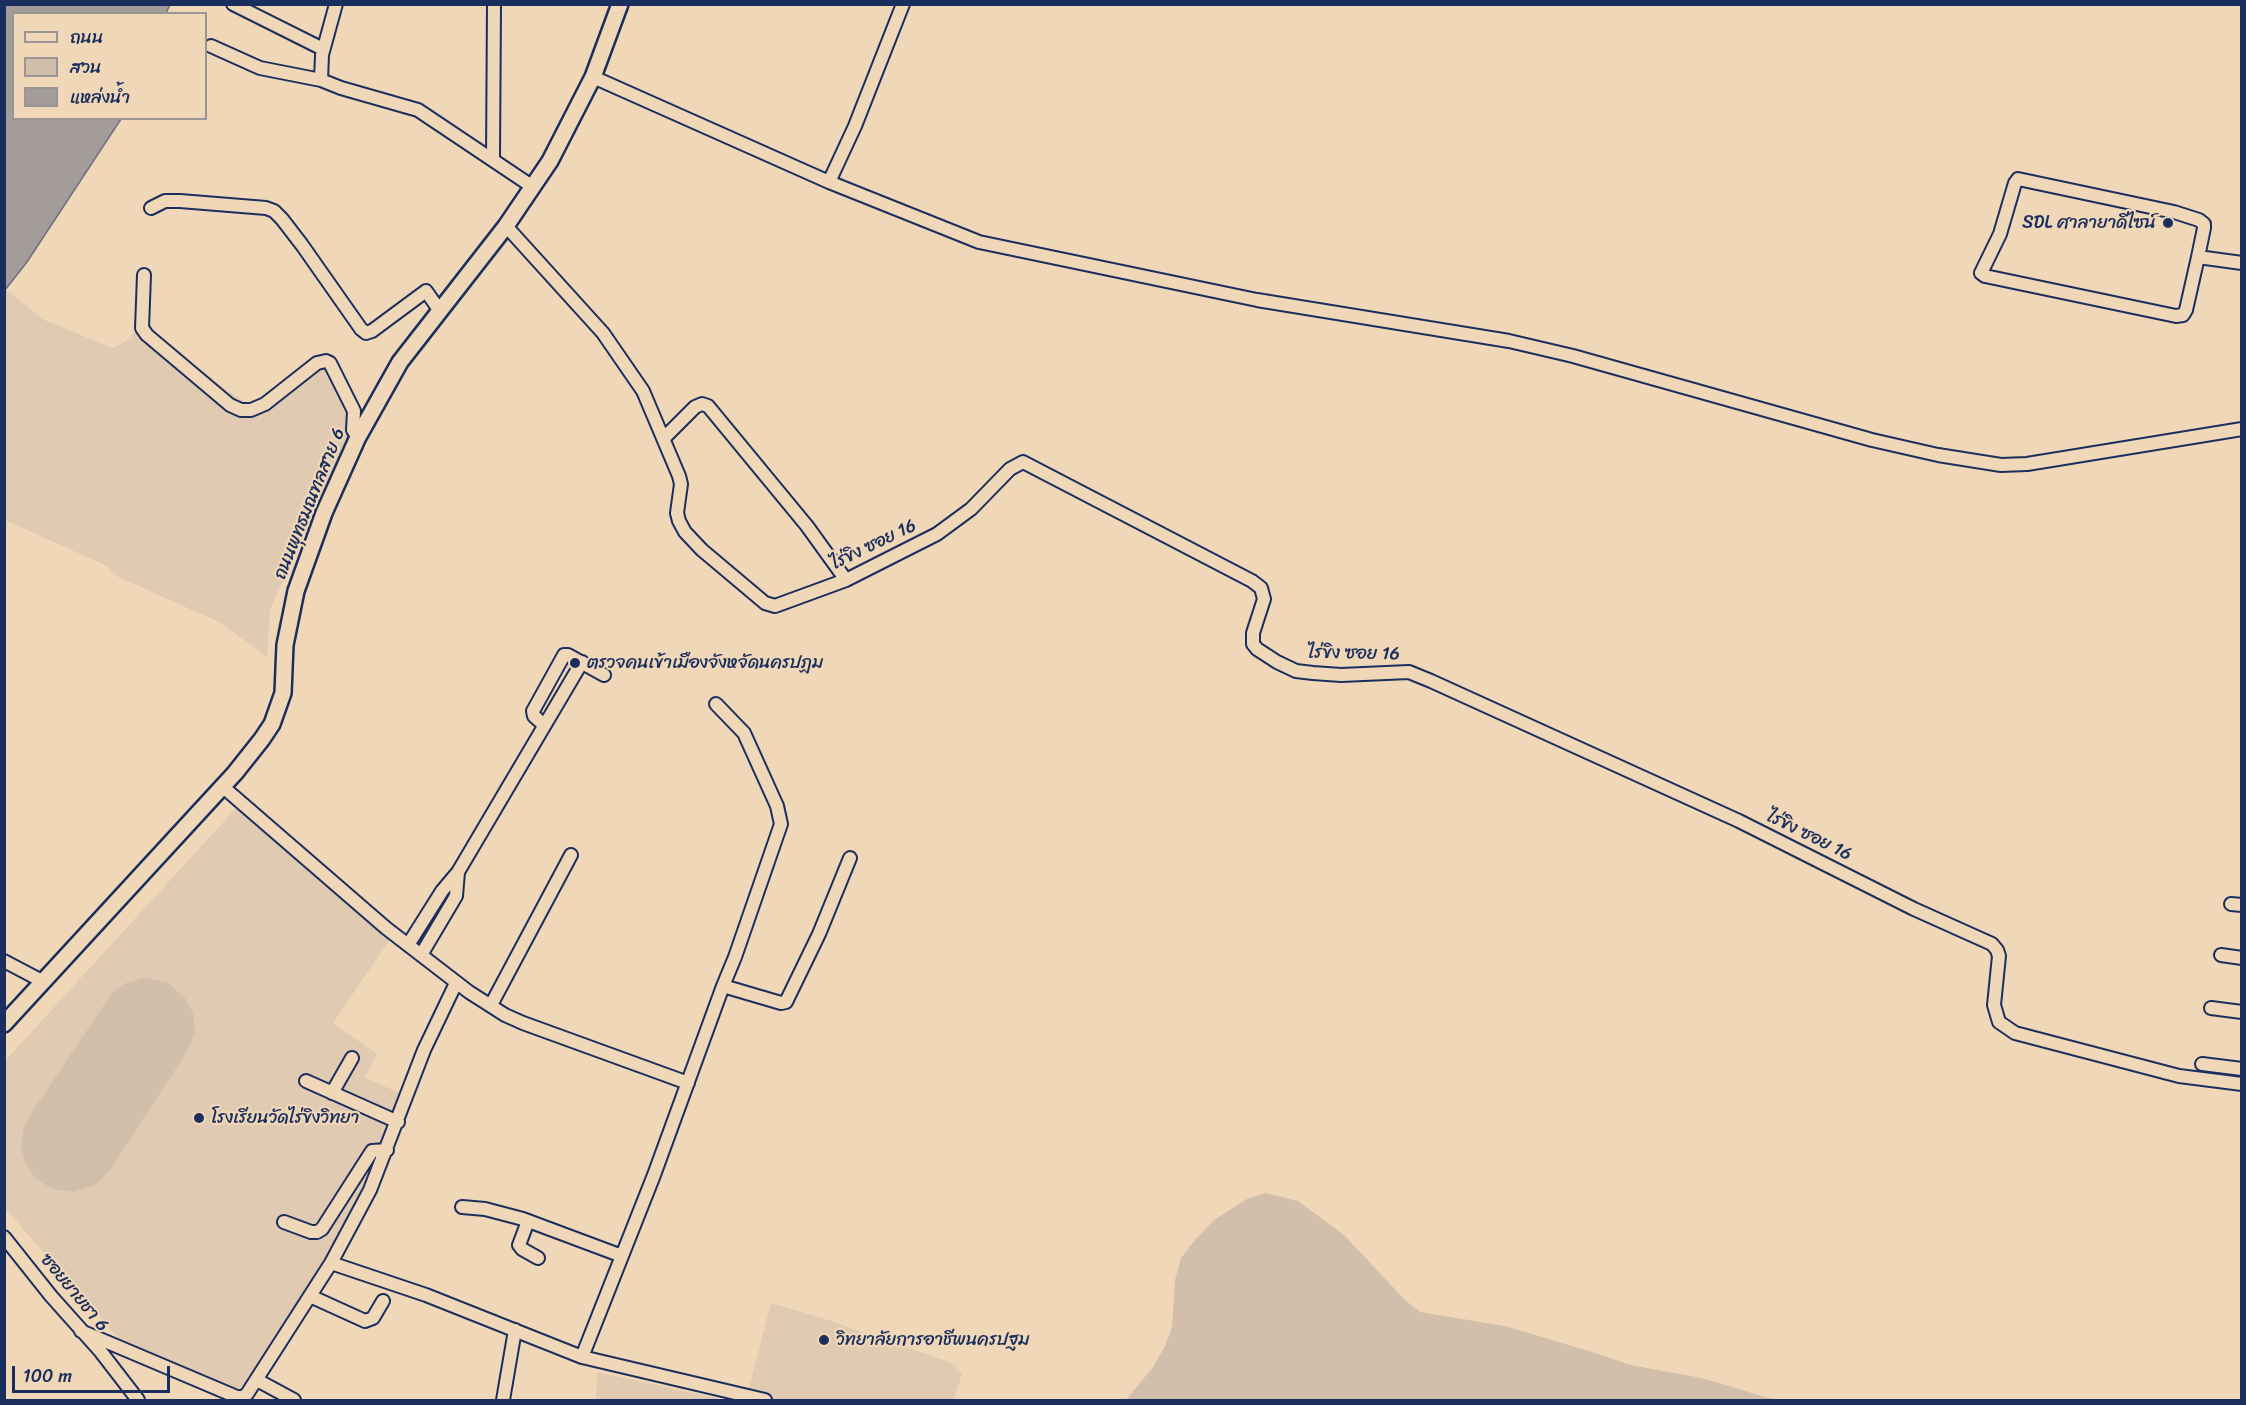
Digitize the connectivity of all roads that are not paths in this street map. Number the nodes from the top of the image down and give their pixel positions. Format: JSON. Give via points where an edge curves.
{"nodes":[{"id":1,"x":233,"y":4,"type":"edge"},
{"id":2,"x":336,"y":4,"type":"edge"},
{"id":3,"x":494,"y":4,"type":"edge"},
{"id":4,"x":620,"y":4,"type":"edge"},
{"id":5,"x":903,"y":4,"type":"edge"},
{"id":6,"x":211,"y":46,"type":"dead end"},
{"id":7,"x":323,"y":49,"type":"junction"},
{"id":8,"x":593,"y":77,"type":"junction"},
{"id":9,"x":321,"y":80,"type":"junction"},
{"id":10,"x":493,"y":160,"type":"junction"},
{"id":11,"x":829,"y":183,"type":"junction"},
{"id":12,"x":533,"y":187,"type":"junction"},
{"id":13,"x":151,"y":208,"type":"dead end"},
{"id":14,"x":506,"y":226,"type":"junction"},
{"id":15,"x":2198,"y":257,"type":"junction"},
{"id":16,"x":2241,"y":262,"type":"edge"},
{"id":17,"x":144,"y":275,"type":"dead end"},
{"id":18,"x":440,"y":310,"type":"junction"},
{"id":19,"x":2241,"y":429,"type":"edge"},
{"id":20,"x":359,"y":435,"type":"junction"},
{"id":21,"x":664,"y":438,"type":"junction"},
{"id":22,"x":846,"y":580,"type":"junction"},
{"id":23,"x":582,"y":662,"type":"junction"},
{"id":24,"x":603,"y":675,"type":"dead end"},
{"id":25,"x":716,"y":704,"type":"dead end"},
{"id":26,"x":544,"y":725,"type":"junction"},
{"id":27,"x":222,"y":786,"type":"junction"},
{"id":28,"x":571,"y":855,"type":"dead end"},
{"id":29,"x":850,"y":858,"type":"dead end"},
{"id":30,"x":458,"y":872,"type":"junction"},
{"id":31,"x":408,"y":945,"type":"junction"},
{"id":32,"x":421,"y":955,"type":"junction"},
{"id":33,"x":2221,"y":955,"type":"dead end"},
{"id":34,"x":2241,"y":958,"type":"edge"},
{"id":35,"x":4,"y":961,"type":"edge"},
{"id":36,"x":44,"y":982,"type":"junction"},
{"id":37,"x":456,"y":983,"type":"junction"},
{"id":38,"x":723,"y":986,"type":"junction"},
{"id":39,"x":491,"y":1005,"type":"junction"},
{"id":40,"x":2211,"y":1008,"type":"dead end"},
{"id":41,"x":2241,"y":1012,"type":"edge"},
{"id":42,"x":4,"y":1024,"type":"edge"},
{"id":43,"x":351,"y":1058,"type":"dead end"},
{"id":44,"x":2202,"y":1064,"type":"dead end"},
{"id":45,"x":2241,"y":1069,"type":"edge"},
{"id":46,"x":306,"y":1081,"type":"dead end"},
{"id":47,"x":688,"y":1083,"type":"junction"},
{"id":48,"x":2241,"y":1084,"type":"edge"},
{"id":49,"x":332,"y":1093,"type":"junction"},
{"id":50,"x":398,"y":1122,"type":"junction"},
{"id":51,"x":387,"y":1150,"type":"junction"},
{"id":52,"x":462,"y":1207,"type":"dead end"},
{"id":53,"x":528,"y":1221,"type":"junction"},
{"id":54,"x":284,"y":1222,"type":"dead end"},
{"id":55,"x":4,"y":1237,"type":"edge"},
{"id":56,"x":622,"y":1256,"type":"junction"},
{"id":57,"x":538,"y":1258,"type":"dead end"},
{"id":58,"x":331,"y":1263,"type":"junction"},
{"id":59,"x":310,"y":1296,"type":"junction"},
{"id":60,"x":383,"y":1301,"type":"dead end"},
{"id":61,"x":515,"y":1330,"type":"junction"},
{"id":62,"x":81,"y":1331,"type":"junction"},
{"id":63,"x":582,"y":1357,"type":"junction"},
{"id":64,"x":256,"y":1380,"type":"junction"},
{"id":65,"x":138,"y":1401,"type":"edge"},
{"id":66,"x":294,"y":1401,"type":"edge"},
{"id":67,"x":503,"y":1401,"type":"edge"},
{"id":68,"x":765,"y":1401,"type":"edge"}],
"edges":[{"from":1,"to":7,"type":"street"},
{"from":2,"to":7,"type":"street"},
{"from":3,"to":10,"type":"street"},
{"from":4,"to":8,"type":"main road","name":"ถนนพุทธมณฑลสาย 6"},
{"from":5,"to":11,"type":"street"},
{"from":6,"to":9,"type":"street","via":[[260,68]]},
{"from":7,"to":9,"type":"street"},
{"from":8,"to":11,"type":"street"},
{"from":8,"to":12,"type":"main road","name":"ถนนพุทธมณฑลสาย 6"},
{"from":9,"to":10,"type":"street","via":[[418,110]]},
{"from":10,"to":12,"type":"street"},
{"from":11,"to":19,"type":"street","via":[[998,248],[1257,300],[1509,341],[1872,440],[1968,461],[2001,465],[2053,462]]},
{"from":12,"to":14,"type":"main road","name":"ถนนพุทธมณฑลสาย 6"},
{"from":13,"to":18,"type":"street","via":[[165,201],[180,201],[274,211],[366,333],[426,291]]},
{"from":14,"to":18,"type":"main road","name":"ถนนพุทธมณฑลสาย 6"},
{"from":14,"to":21,"type":"street","name":"ไร่ขิง ซอย 16","via":[[603,333],[643,391]]},
{"from":15,"to":15,"type":"street","via":[[2186,310],[2176,316],[1981,273],[2000,234],[2018,179],[2195,218],[2204,224]]},
{"from":15,"to":16,"type":"street"},
{"from":17,"to":20,"type":"street","via":[[142,328],[230,405],[251,410],[265,404],[317,363],[326,361],[354,411],[353,430]]},
{"from":18,"to":20,"type":"main road","name":"ถนนพุทธมณฑลสาย 6","via":[[400,362]]},
{"from":20,"to":27,"type":"main road","name":"ถนนพุทธมณฑลสาย 6","via":[[324,513],[296,591],[285,645],[285,680],[279,707],[262,739]]},
{"from":21,"to":22,"type":"street","via":[[695,407],[710,407]]},
{"from":21,"to":22,"type":"street","name":"ไร่ขิง ซอย 16","via":[[681,484],[678,513],[685,532],[765,603],[775,606]]},
{"from":22,"to":48,"type":"street","name":"ไร่ขิง ซอย 16","via":[[953,524],[1010,468],[1023,462],[1143,522],[1261,588],[1264,599],[1253,644],[1277,663],[1296,671],[1341,675],[1409,672],[1431,681],[1739,821],[1992,944],[1999,956],[1994,1005],[1999,1022],[2015,1033],[2179,1076]]},
{"from":23,"to":24,"type":"street"},
{"from":23,"to":26,"type":"street"},
{"from":23,"to":26,"type":"street","via":[[564,655],[533,711]]},
{"from":25,"to":38,"type":"street","via":[[744,734],[781,816]]},
{"from":26,"to":30,"type":"street"},
{"from":27,"to":31,"type":"street"},
{"from":27,"to":36,"type":"main road","name":"ถนนพุทธมณฑลสาย 6"},
{"from":28,"to":39,"type":"street"},
{"from":29,"to":38,"type":"street","via":[[786,1002]]},
{"from":30,"to":31,"type":"street"},
{"from":30,"to":32,"type":"street","via":[[456,896]]},
{"from":31,"to":32,"type":"street"},
{"from":32,"to":37,"type":"street"},
{"from":33,"to":34,"type":"street"},
{"from":35,"to":36,"type":"street"},
{"from":36,"to":42,"type":"main road","name":"ถนนพุทธมณฑลสาย 6"},
{"from":37,"to":39,"type":"street"},
{"from":37,"to":50,"type":"street","via":[[424,1050]]},
{"from":38,"to":47,"type":"street"},
{"from":39,"to":47,"type":"street","via":[[523,1023]]},
{"from":40,"to":41,"type":"street"},
{"from":43,"to":49,"type":"street"},
{"from":44,"to":45,"type":"street"},
{"from":46,"to":49,"type":"street"},
{"from":47,"to":56,"type":"street"},
{"from":49,"to":50,"type":"street"},
{"from":50,"to":51,"type":"street"},
{"from":51,"to":54,"type":"street","via":[[372,1151],[322,1229],[311,1232]]},
{"from":51,"to":58,"type":"street"},
{"from":52,"to":53,"type":"street"},
{"from":53,"to":56,"type":"street"},
{"from":53,"to":57,"type":"street","via":[[519,1245]]},
{"from":55,"to":62,"type":"street","name":"ซอยยายชา 6"},
{"from":56,"to":63,"type":"street"},
{"from":58,"to":59,"type":"street"},
{"from":58,"to":61,"type":"street"},
{"from":59,"to":60,"type":"street","via":[[364,1320],[373,1318]]},
{"from":59,"to":64,"type":"street"},
{"from":61,"to":63,"type":"street"},
{"from":61,"to":67,"type":"street"},
{"from":62,"to":64,"type":"street","via":[[237,1397],[247,1394]]},
{"from":62,"to":65,"type":"street","name":"ซอยยายชา 6"},
{"from":63,"to":68,"type":"street"},
{"from":64,"to":66,"type":"street"}]}
